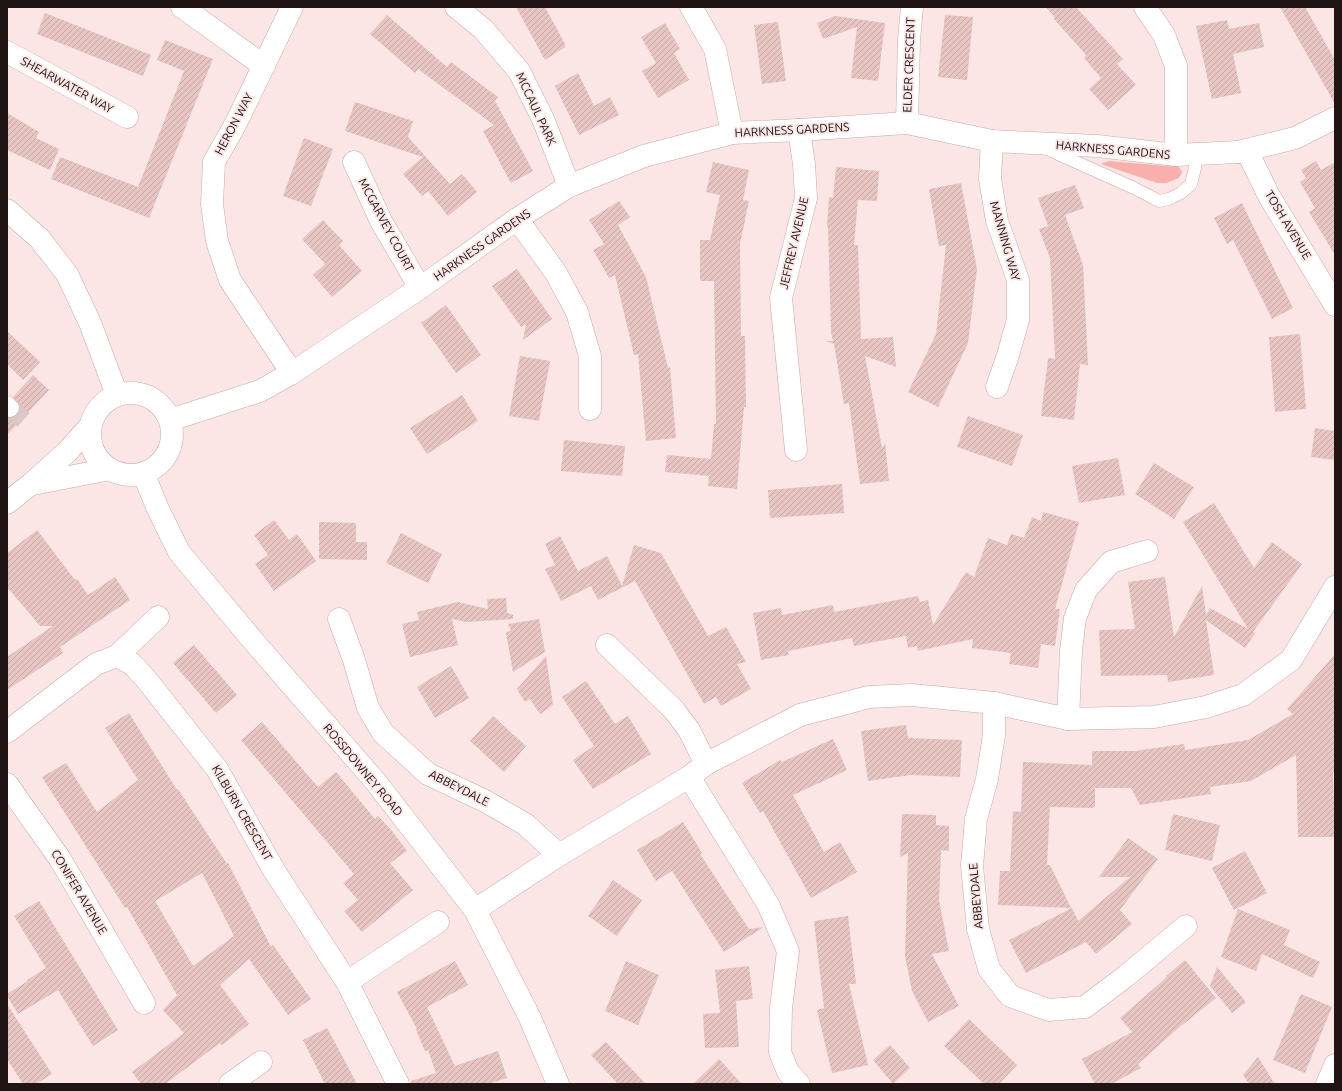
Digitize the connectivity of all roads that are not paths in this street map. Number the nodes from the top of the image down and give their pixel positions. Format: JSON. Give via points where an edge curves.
{"nodes":[{"id":1,"x":182,"y":7,"type":"edge"},
{"id":2,"x":292,"y":7,"type":"edge"},
{"id":3,"x":456,"y":7,"type":"edge"},
{"id":4,"x":691,"y":7,"type":"edge"},
{"id":5,"x":912,"y":7,"type":"edge"},
{"id":6,"x":1145,"y":7,"type":"edge"},
{"id":7,"x":7,"y":52,"type":"edge"},
{"id":8,"x":264,"y":66,"type":"junction"},
{"id":9,"x":127,"y":117,"type":"dead end"},
{"id":10,"x":1335,"y":118,"type":"edge"},
{"id":11,"x":907,"y":123,"type":"junction"},
{"id":12,"x":799,"y":130,"type":"junction"},
{"id":13,"x":732,"y":133,"type":"junction"},
{"id":14,"x":992,"y":141,"type":"junction"},
{"id":15,"x":1035,"y":143,"type":"junction"},
{"id":16,"x":1238,"y":152,"type":"junction"},
{"id":17,"x":1186,"y":155,"type":"junction"},
{"id":18,"x":354,"y":162,"type":"dead end"},
{"id":19,"x":569,"y":186,"type":"junction"},
{"id":20,"x":7,"y":210,"type":"edge"},
{"id":21,"x":517,"y":219,"type":"junction"},
{"id":22,"x":420,"y":288,"type":"junction"},
{"id":23,"x":1335,"y":305,"type":"edge"},
{"id":24,"x":292,"y":373,"type":"junction"},
{"id":25,"x":997,"y":387,"type":"dead end"},
{"id":26,"x":117,"y":395,"type":"junction"},
{"id":27,"x":590,"y":410,"type":"dead end"},
{"id":28,"x":170,"y":420,"type":"junction"},
{"id":29,"x":91,"y":425,"type":"junction"},
{"id":30,"x":796,"y":450,"type":"dead end"},
{"id":31,"x":110,"y":469,"type":"junction"},
{"id":32,"x":143,"y":473,"type":"junction"},
{"id":33,"x":31,"y":484,"type":"junction"},
{"id":34,"x":7,"y":503,"type":"edge"},
{"id":35,"x":1147,"y":551,"type":"dead end"},
{"id":36,"x":1335,"y":587,"type":"edge"},
{"id":37,"x":158,"y":617,"type":"dead end"},
{"id":38,"x":339,"y":619,"type":"dead end"},
{"id":39,"x":607,"y":645,"type":"dead end"},
{"id":40,"x":117,"y":656,"type":"junction"},
{"id":41,"x":994,"y":703,"type":"junction"},
{"id":42,"x":1068,"y":719,"type":"junction"},
{"id":43,"x":7,"y":732,"type":"edge"},
{"id":44,"x":697,"y":771,"type":"junction"},
{"id":45,"x":7,"y":784,"type":"edge"},
{"id":46,"x":559,"y":855,"type":"junction"},
{"id":47,"x":475,"y":910,"type":"junction"},
{"id":48,"x":438,"y":922,"type":"dead end"},
{"id":49,"x":1186,"y":926,"type":"dead end"},
{"id":50,"x":347,"y":982,"type":"junction"},
{"id":51,"x":144,"y":1003,"type":"dead end"},
{"id":52,"x":261,"y":1062,"type":"dead end"},
{"id":53,"x":1335,"y":1065,"type":"edge"},
{"id":54,"x":230,"y":1084,"type":"edge"},
{"id":55,"x":398,"y":1084,"type":"edge"},
{"id":56,"x":558,"y":1084,"type":"edge"},
{"id":57,"x":800,"y":1084,"type":"edge"},
{"id":58,"x":1327,"y":1084,"type":"edge"}],
"edges":[{"from":1,"to":8,"type":"street"},
{"from":2,"to":8,"type":"street","name":"HERON WAY"},
{"from":3,"to":19,"type":"street","name":"MCCAUL PARK","via":[[483,29],[519,71],[543,119]]},
{"from":4,"to":13,"type":"street","via":[[715,49]]},
{"from":5,"to":11,"type":"street","name":"ELDER CRESCENT"},
{"from":6,"to":17,"type":"street","via":[[1164,35],[1176,66]]},
{"from":7,"to":9,"type":"street","name":"SHEARWATER WAY"},
{"from":8,"to":24,"type":"street","name":"HERON WAY","via":[[214,162],[212,204],[217,241],[230,280]]},
{"from":10,"to":16,"type":"street","name":"HARKNESS GARDENS","via":[[1294,138]]},
{"from":11,"to":12,"type":"street","name":"HARKNESS GARDENS"},
{"from":11,"to":14,"type":"street","name":"HARKNESS GARDENS"},
{"from":12,"to":13,"type":"street","name":"HARKNESS GARDENS"},
{"from":12,"to":30,"type":"street","name":"JEFFREY AVENUE","via":[[806,198],[781,298]]},
{"from":13,"to":19,"type":"street","name":"HARKNESS GARDENS","via":[[644,156]]},
{"from":14,"to":15,"type":"street","name":"HARKNESS GARDENS"},
{"from":14,"to":25,"type":"street","name":"MANNING WAY","via":[[990,179],[997,221],[1018,280],[1018,320]]},
{"from":15,"to":17,"type":"street","name":"HARKNESS GARDENS"},
{"from":15,"to":17,"type":"lane","via":[[1159,201],[1181,193],[1191,184],[1195,168]]},
{"from":16,"to":17,"type":"street","name":"HARKNESS GARDENS"},
{"from":16,"to":23,"type":"street","name":"TOSH AVENUE","via":[[1247,151],[1269,196]]},
{"from":18,"to":22,"type":"street","name":"MCGARVEY COURT","via":[[381,221]]},
{"from":19,"to":21,"type":"street","name":"HARKNESS GARDENS"},
{"from":20,"to":26,"type":"street","via":[[39,238],[67,274],[90,323]]},
{"from":21,"to":22,"type":"street","name":"HARKNESS GARDENS"},
{"from":21,"to":27,"type":"street","via":[[556,273],[577,312],[590,356]]},
{"from":22,"to":24,"type":"street","name":"HARKNESS GARDENS"},
{"from":24,"to":28,"type":"street","name":"HARKNESS GARDENS","via":[[260,391]]},
{"from":26,"to":28,"type":"street","via":[[143,394],[164,409]]},
{"from":26,"to":29,"type":"street","via":[[105,402],[96,412]]},
{"from":28,"to":32,"type":"street","via":[[170,446],[164,458],[155,467]]},
{"from":29,"to":31,"type":"street","via":[[94,452]]},
{"from":29,"to":33,"type":"street","via":[[67,452]]},
{"from":31,"to":32,"type":"street","via":[[132,475]]},
{"from":31,"to":33,"type":"street"},
{"from":32,"to":47,"type":"street","name":"ROSSDOWNEY ROAD","via":[[180,552],[375,781]]},
{"from":33,"to":34,"type":"street"},
{"from":35,"to":42,"type":"street","via":[[1111,562],[1086,590],[1075,618]]},
{"from":36,"to":42,"type":"street","via":[[1291,660],[1243,695],[1206,707],[1154,717]]},
{"from":37,"to":40,"type":"street"},
{"from":38,"to":46,"type":"street","name":"ABBEYDALE","via":[[368,708],[383,733],[428,774],[485,801],[524,824]]},
{"from":39,"to":44,"type":"street","via":[[674,710],[689,730]]},
{"from":40,"to":43,"type":"street","via":[[96,664]]},
{"from":40,"to":50,"type":"street","name":"KILBURN CRESCENT","via":[[132,664],[146,679],[217,769],[276,872]]},
{"from":41,"to":42,"type":"street"},
{"from":41,"to":44,"type":"street","via":[[912,695],[869,697],[800,715]]},
{"from":41,"to":49,"type":"street","name":"ABBEYDALE","via":[[994,735],[987,779],[976,819],[972,866],[978,929],[989,969],[1010,996],[1048,1010],[1085,1007]]},
{"from":44,"to":46,"type":"street"},
{"from":44,"to":57,"type":"street","via":[[768,904],[788,951],[781,1008],[780,1052],[788,1072]]},
{"from":45,"to":51,"type":"street","name":"CONIFER AVENUE","via":[[60,859]]},
{"from":46,"to":47,"type":"street"},
{"from":47,"to":56,"type":"street","name":"ROSSDOWNEY ROAD","via":[[530,1018]]},
{"from":48,"to":50,"type":"street"},
{"from":50,"to":55,"type":"street","name":"KILBURN CRESCENT"},
{"from":52,"to":54,"type":"street"},
{"from":53,"to":58,"type":"street"}]}
